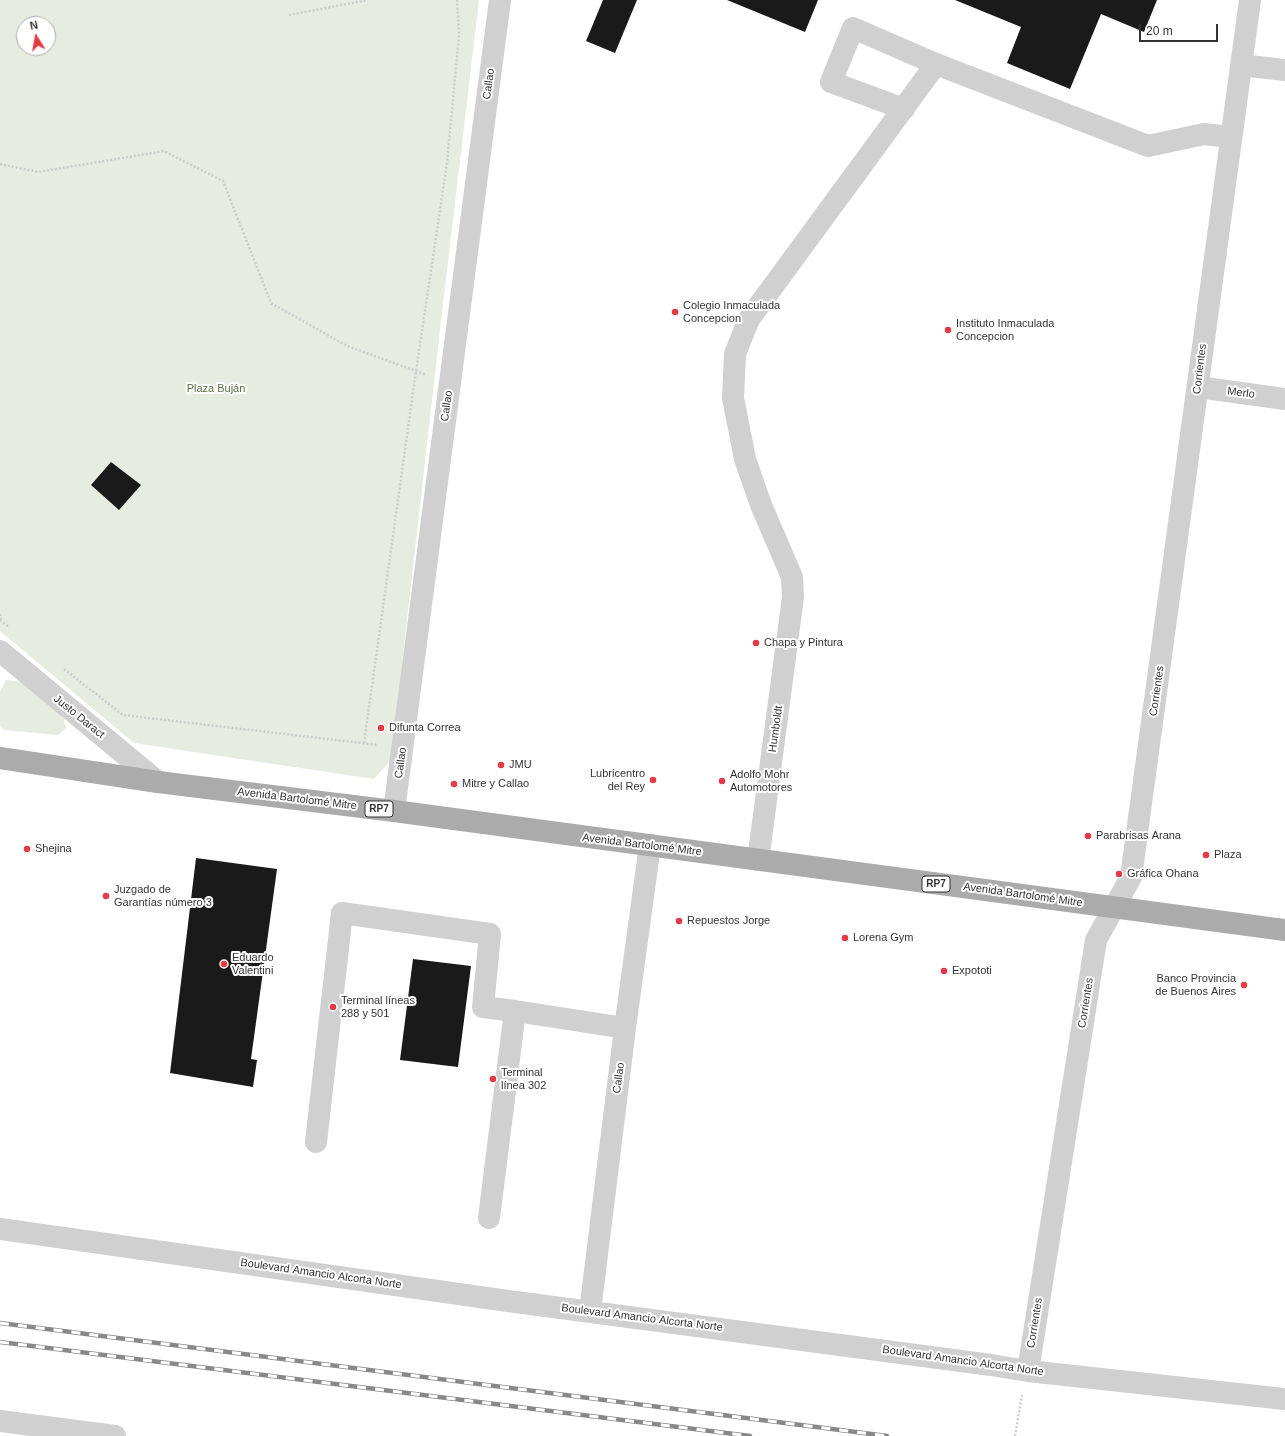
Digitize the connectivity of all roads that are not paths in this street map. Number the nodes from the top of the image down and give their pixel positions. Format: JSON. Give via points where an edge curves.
{"nodes":[{"id":1,"x":500,"y":0,"type":"edge"},
{"id":2,"x":1250,"y":0,"type":"edge"},
{"id":3,"x":936,"y":64,"type":"junction"},
{"id":4,"x":1241,"y":65,"type":"junction"},
{"id":5,"x":1285,"y":70,"type":"edge"},
{"id":6,"x":904,"y":109,"type":"junction"},
{"id":7,"x":1232,"y":137,"type":"junction"},
{"id":8,"x":1198,"y":387,"type":"junction"},
{"id":9,"x":1285,"y":399,"type":"edge"},
{"id":10,"x":0,"y":652,"type":"edge"},
{"id":11,"x":0,"y":758,"type":"edge"},
{"id":12,"x":158,"y":782,"type":"junction"},
{"id":13,"x":394,"y":811,"type":"junction"},
{"id":14,"x":650,"y":845,"type":"junction"},
{"id":15,"x":758,"y":860,"type":"junction"},
{"id":16,"x":1115,"y":908,"type":"junction"},
{"id":17,"x":1285,"y":930,"type":"edge"},
{"id":18,"x":515,"y":1011,"type":"junction"},
{"id":19,"x":625,"y":1028,"type":"junction"},
{"id":20,"x":316,"y":1142,"type":"dead end"},
{"id":21,"x":489,"y":1218,"type":"dead end"},
{"id":22,"x":0,"y":1229,"type":"edge"},
{"id":23,"x":590,"y":1311,"type":"junction"},
{"id":24,"x":1028,"y":1371,"type":"junction"},
{"id":25,"x":1285,"y":1399,"type":"edge"},
{"id":26,"x":0,"y":1421,"type":"edge"},
{"id":27,"x":115,"y":1436,"type":"edge"}],
"edges":[{"from":1,"to":13,"type":"street","name":"Callao"},
{"from":2,"to":4,"type":"street","name":"Corrientes"},
{"from":3,"to":6,"type":"street","name":"Humboldt"},
{"from":3,"to":6,"type":"street","via":[[853,28],[831,82]]},
{"from":3,"to":7,"type":"street","via":[[1148,146],[1204,134]]},
{"from":4,"to":5,"type":"street"},
{"from":4,"to":7,"type":"street","name":"Corrientes"},
{"from":6,"to":15,"type":"street","name":"Humboldt","via":[[748,319],[735,354],[733,398],[745,459],[761,505],[792,577],[793,597]]},
{"from":7,"to":8,"type":"street","name":"Corrientes"},
{"from":8,"to":9,"type":"street","name":"Merlo"},
{"from":8,"to":16,"type":"street","name":"Corrientes","via":[[1131,877]]},
{"from":10,"to":12,"type":"street","name":"Justo Daract"},
{"from":11,"to":12,"type":"main road","name":"Avenida Bartolomé Mitre","number":"RP7"},
{"from":12,"to":13,"type":"main road","name":"Avenida Bartolomé Mitre","number":"RP7"},
{"from":13,"to":14,"type":"main road","name":"Avenida Bartolomé Mitre","number":"RP7"},
{"from":14,"to":15,"type":"main road","name":"Avenida Bartolomé Mitre","number":"RP7"},
{"from":14,"to":19,"type":"street","name":"Callao"},
{"from":15,"to":16,"type":"main road","name":"Avenida Bartolomé Mitre","number":"RP7"},
{"from":16,"to":17,"type":"main road","name":"Avenida Bartolomé Mitre","number":"RP7"},
{"from":16,"to":24,"type":"street","name":"Corrientes","via":[[1096,940]]},
{"from":18,"to":19,"type":"street"},
{"from":18,"to":20,"type":"street","via":[[483,1007],[490,934],[342,913]]},
{"from":18,"to":21,"type":"street"},
{"from":19,"to":23,"type":"street","name":"Callao"},
{"from":22,"to":23,"type":"street","name":"Boulevard Amancio Alcorta Norte"},
{"from":23,"to":24,"type":"street","name":"Boulevard Amancio Alcorta Norte"},
{"from":24,"to":25,"type":"street","name":"Boulevard Amancio Alcorta Norte"},
{"from":26,"to":27,"type":"street"}]}
